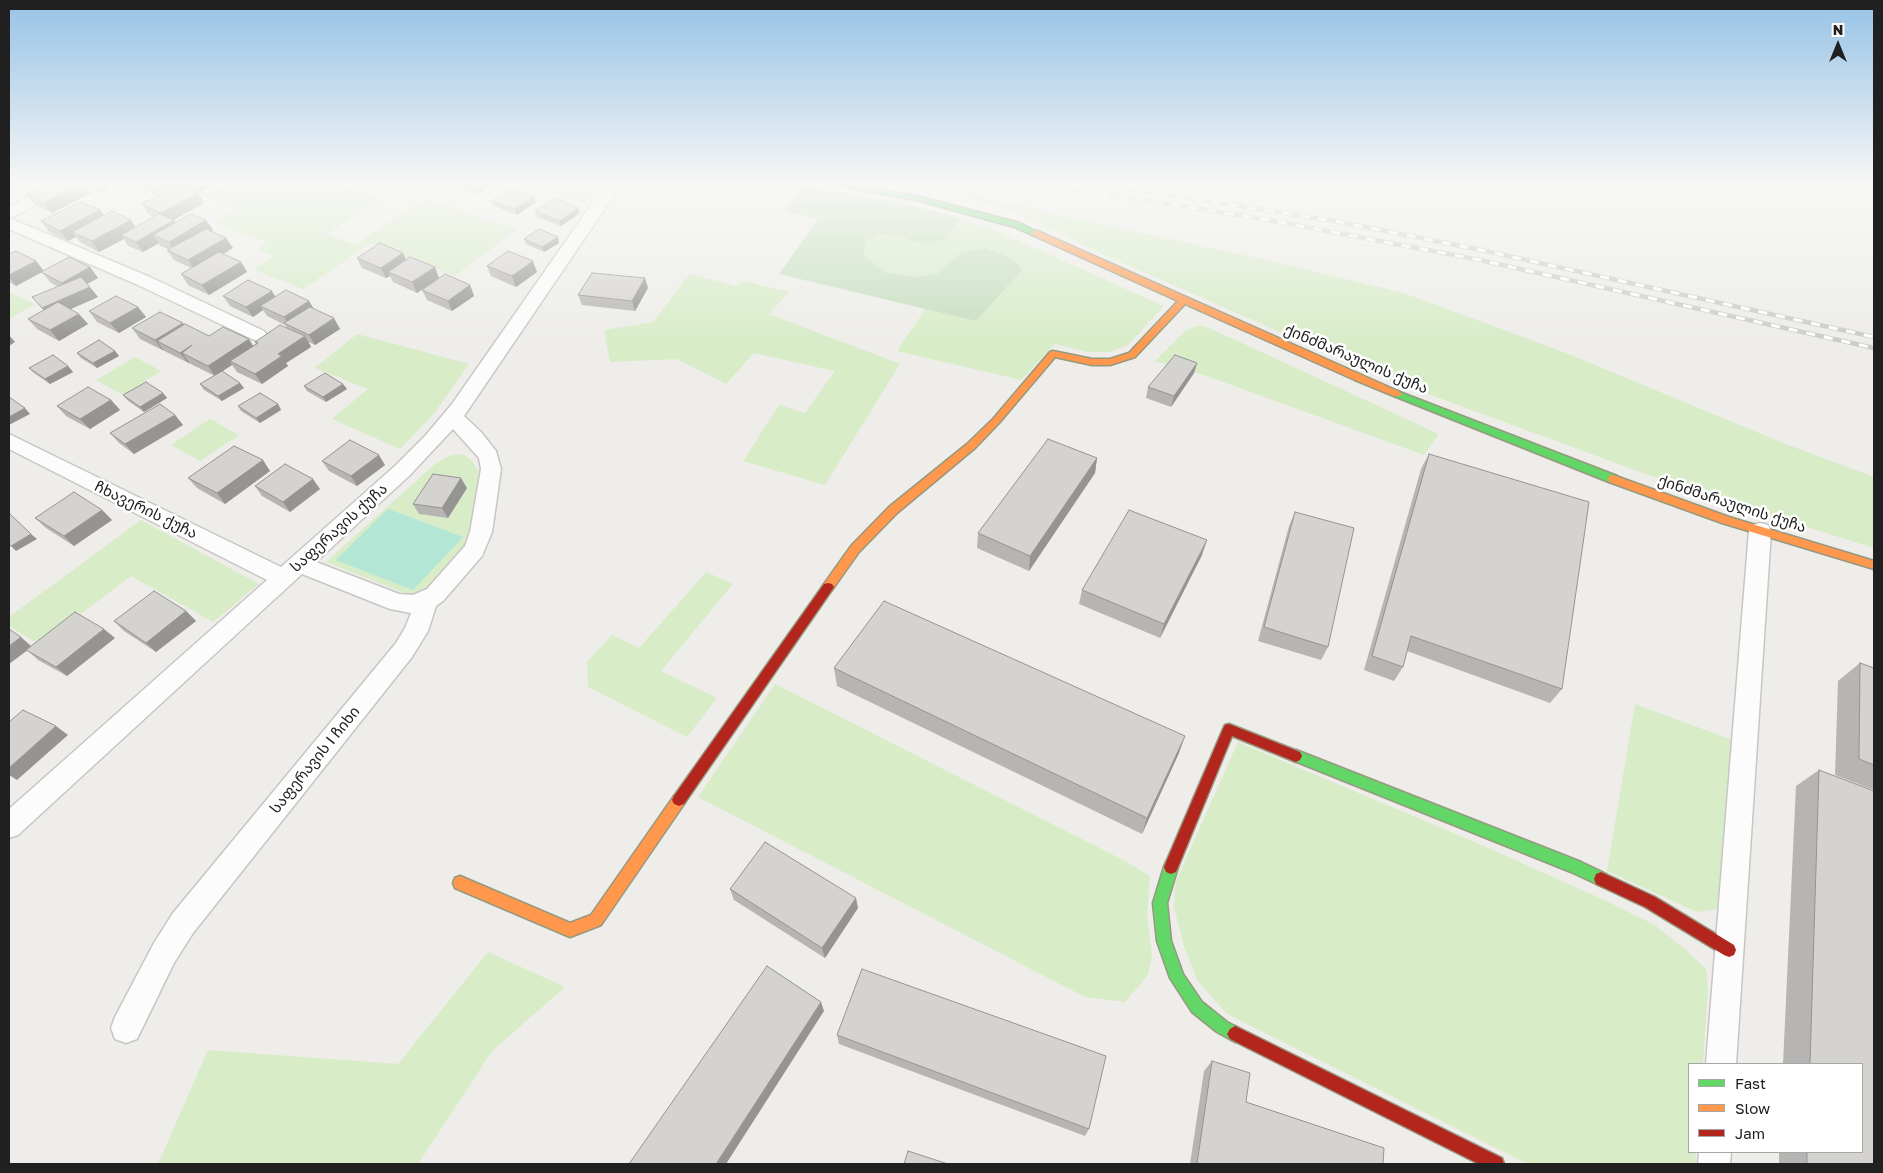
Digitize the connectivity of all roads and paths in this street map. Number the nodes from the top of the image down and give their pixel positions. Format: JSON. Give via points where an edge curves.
{"nodes":[{"id":1,"x":41,"y":237,"type":"edge"},
{"id":2,"x":578,"y":237,"type":"edge"},
{"id":3,"x":1043,"y":237,"type":"edge"},
{"id":4,"x":1184,"y":300,"type":"junction"},
{"id":5,"x":258,"y":335,"type":"dead end"},
{"id":6,"x":452,"y":417,"type":"junction"},
{"id":7,"x":9,"y":441,"type":"edge"},
{"id":8,"x":1760,"y":531,"type":"junction"},
{"id":9,"x":1874,"y":565,"type":"edge"},
{"id":10,"x":291,"y":571,"type":"junction"},
{"id":11,"x":426,"y":601,"type":"junction"},
{"id":12,"x":9,"y":826,"type":"edge"},
{"id":13,"x":460,"y":883,"type":"dead end"},
{"id":14,"x":1729,"y":950,"type":"junction"},
{"id":15,"x":126,"y":1028,"type":"dead end"},
{"id":16,"x":1721,"y":1063,"type":"edge"},
{"id":17,"x":1496,"y":1164,"type":"edge"}],
"edges":[{"from":1,"to":5,"type":"street"},
{"from":2,"to":6,"type":"street","name":"საფერავის ქუჩა"},
{"from":3,"to":4,"type":"street","name":"ქინძმარაულის ქუჩა"},
{"from":4,"to":8,"type":"street","name":"ქინძმარაულის ქუჩა","via":[[1358,378],[1632,487]]},
{"from":4,"to":13,"type":"street","via":[[1132,355],[1110,362],[1092,362],[1053,354],[971,446],[893,510],[855,549],[596,920],[570,930]]},
{"from":6,"to":10,"type":"street","name":"საფერავის ქუჩა","via":[[403,470]]},
{"from":6,"to":11,"type":"street","via":[[474,437],[488,456],[491,469],[481,532],[474,550]]},
{"from":7,"to":10,"type":"street","name":"ჩხავერის ქუჩა"},
{"from":8,"to":9,"type":"street","name":"ქინძმარაულის ქუჩა"},
{"from":8,"to":14,"type":"street"},
{"from":10,"to":11,"type":"street","via":[[398,603]]},
{"from":10,"to":12,"type":"street","name":"საფერავის ქუჩა"},
{"from":11,"to":15,"type":"street","name":"საფერავის I ჩიხი","via":[[416,631],[404,650],[183,923]]},
{"from":14,"to":16,"type":"street"},
{"from":14,"to":17,"type":"street","via":[[1650,902],[1576,867],[1230,729],[1167,876],[1160,903],[1164,940],[1177,978],[1197,1007],[1222,1027]]}]}
